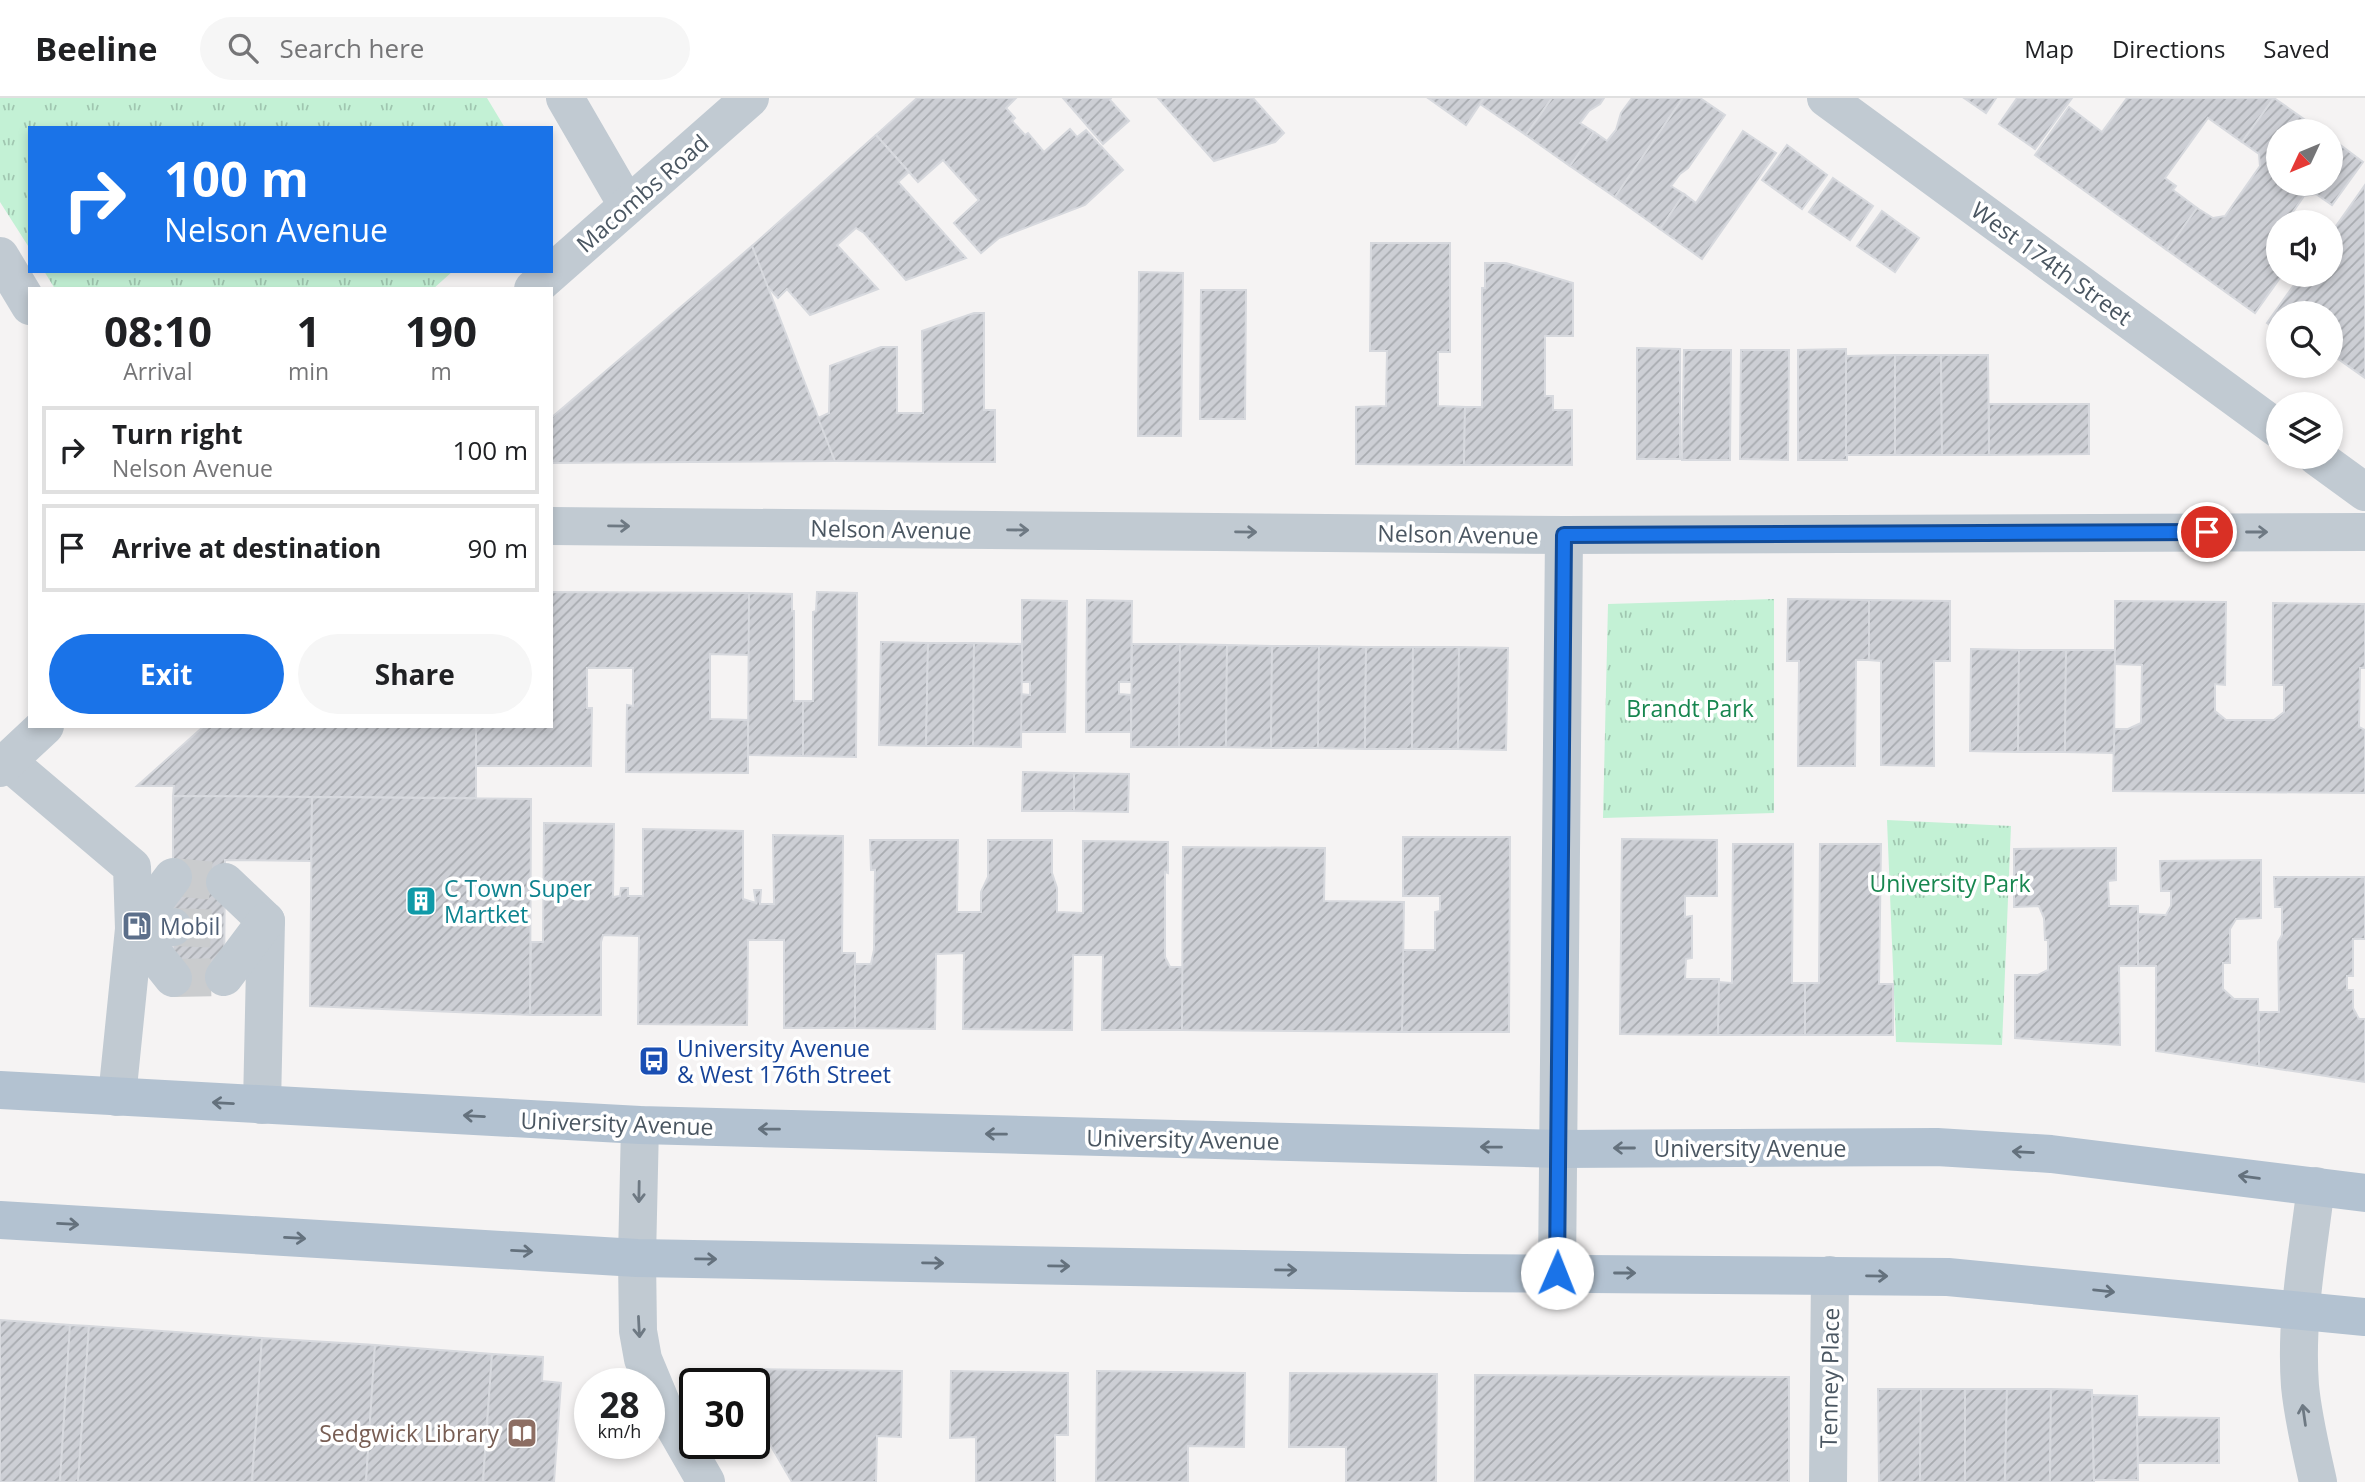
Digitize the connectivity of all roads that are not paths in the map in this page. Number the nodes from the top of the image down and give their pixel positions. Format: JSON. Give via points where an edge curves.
{"nodes":[{"id":1,"x":565,"y":98,"type":"edge"},
{"id":2,"x":751,"y":98,"type":"edge"},
{"id":3,"x":1826,"y":98,"type":"edge"},
{"id":4,"x":628,"y":205,"type":"junction"},
{"id":5,"x":0,"y":256,"type":"edge"},
{"id":6,"x":553,"y":271,"type":"edge"},
{"id":7,"x":551,"y":273,"type":"edge"},
{"id":8,"x":535,"y":287,"type":"edge"},
{"id":9,"x":28,"y":303,"type":"edge"},
{"id":10,"x":2266,"y":420,"type":"edge"},
{"id":11,"x":2333,"y":469,"type":"edge"},
{"id":12,"x":2365,"y":492,"type":"edge"},
{"id":13,"x":553,"y":526,"type":"edge"},
{"id":14,"x":2365,"y":532,"type":"edge"},
{"id":15,"x":1564,"y":535,"type":"junction"},
{"id":16,"x":43,"y":728,"type":"edge"},
{"id":17,"x":4,"y":765,"type":"edge"},
{"id":18,"x":173,"y":877,"type":"dead end"},
{"id":19,"x":225,"y":882,"type":"tunnel mouth"},
{"id":20,"x":266,"y":921,"type":"junction"},
{"id":21,"x":173,"y":927,"type":"tunnel mouth"},
{"id":22,"x":134,"y":929,"type":"junction"},
{"id":23,"x":225,"y":929,"type":"tunnel mouth"},
{"id":24,"x":224,"y":977,"type":"dead end"},
{"id":25,"x":173,"y":978,"type":"dead end"},
{"id":26,"x":0,"y":1090,"type":"edge"},
{"id":27,"x":117,"y":1097,"type":"junction"},
{"id":28,"x":262,"y":1105,"type":"junction"},
{"id":29,"x":640,"y":1125,"type":"junction"},
{"id":30,"x":1560,"y":1149,"type":"junction"},
{"id":31,"x":2316,"y":1186,"type":"junction"},
{"id":32,"x":2365,"y":1193,"type":"edge"},
{"id":33,"x":0,"y":1220,"type":"edge"},
{"id":34,"x":637,"y":1258,"type":"junction"},
{"id":35,"x":1557,"y":1273,"type":"junction"},
{"id":36,"x":1830,"y":1275,"type":"junction"},
{"id":37,"x":2301,"y":1312,"type":"junction"},
{"id":38,"x":2365,"y":1317,"type":"edge"},
{"id":39,"x":706,"y":1482,"type":"edge"},
{"id":40,"x":1828,"y":1482,"type":"edge"},
{"id":41,"x":2318,"y":1482,"type":"edge"}],
"edges":[{"from":1,"to":4,"type":"street"},
{"from":2,"to":4,"type":"street","name":"Macombs Road"},
{"from":3,"to":10,"type":"street","name":"West 174th Street"},
{"from":4,"to":6,"type":"street","name":"Macombs Road"},
{"from":5,"to":9,"type":"street"},
{"from":7,"to":8,"type":"street","name":"Macombs Road"},
{"from":11,"to":12,"type":"street"},
{"from":13,"to":15,"type":"street","name":"Nelson Avenue","one_way":true},
{"from":15,"to":14,"type":"street","name":"Nelson Avenue","one_way":true},
{"from":15,"to":30,"type":"street"},
{"from":16,"to":17,"type":"street"},
{"from":17,"to":22,"type":"street","via":[[132,867]]},
{"from":18,"to":22,"type":"street"},
{"from":19,"to":20,"type":"street"},
{"from":20,"to":23,"type":"street"},
{"from":20,"to":24,"type":"street"},
{"from":20,"to":28,"type":"street"},
{"from":21,"to":22,"type":"street"},
{"from":22,"to":25,"type":"street"},
{"from":22,"to":27,"type":"street"},
{"from":26,"to":27,"type":"main road","name":"University Avenue"},
{"from":28,"to":27,"type":"main road","name":"University Avenue","one_way":true},
{"from":29,"to":28,"type":"main road","name":"University Avenue","one_way":true},
{"from":30,"to":29,"type":"main road","name":"University Avenue","one_way":true},
{"from":29,"to":34,"type":"street","one_way":true},
{"from":31,"to":30,"type":"main road","name":"University Avenue","one_way":true,"via":[[2051,1154],[1937,1147]]},
{"from":30,"to":35,"type":"street"},
{"from":31,"to":32,"type":"main road","name":"University Avenue"},
{"from":31,"to":37,"type":"street"},
{"from":33,"to":34,"type":"main road","one_way":true},
{"from":34,"to":35,"type":"main road","one_way":true},
{"from":34,"to":39,"type":"street","one_way":true,"via":[[643,1359],[663,1407]]},
{"from":35,"to":36,"type":"main road","one_way":true},
{"from":36,"to":37,"type":"main road","one_way":true,"via":[[1948,1277]]},
{"from":36,"to":40,"type":"street","name":"Tenney Place"},
{"from":37,"to":38,"type":"main road"},
{"from":41,"to":37,"type":"street","one_way":true,"via":[[2300,1386]]}]}
